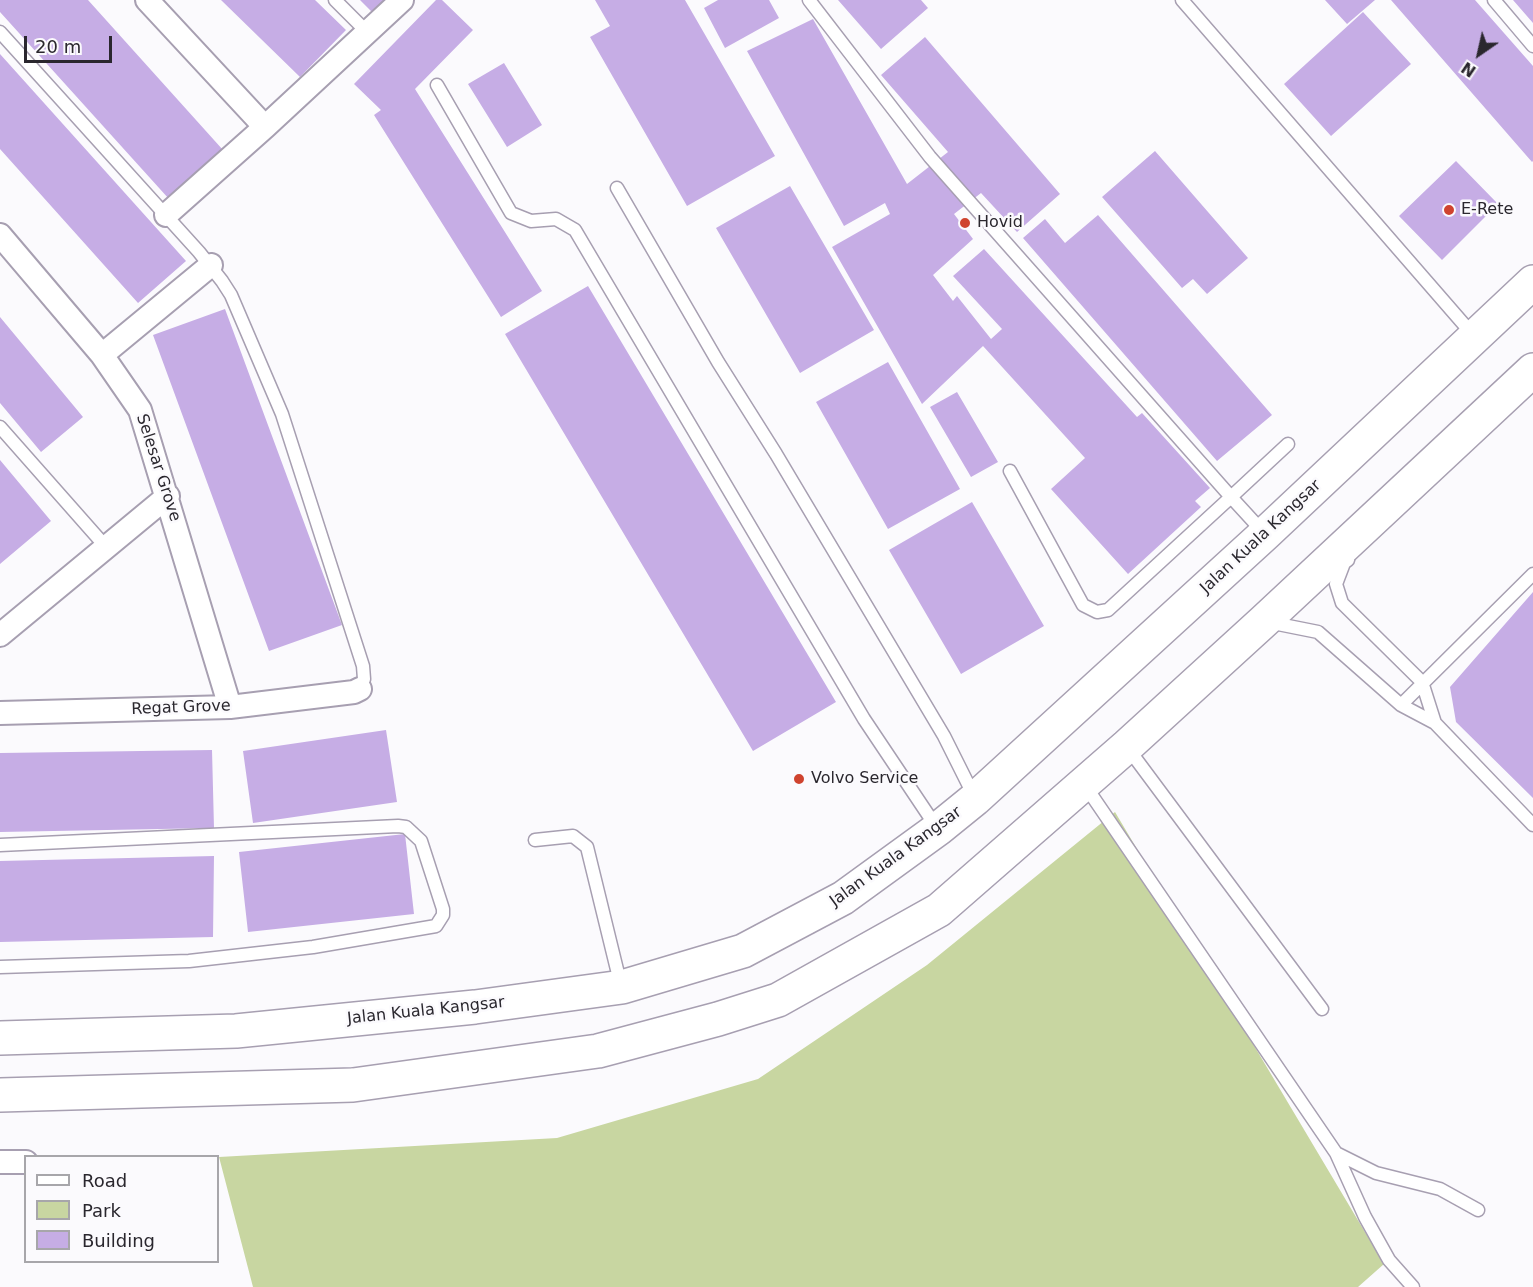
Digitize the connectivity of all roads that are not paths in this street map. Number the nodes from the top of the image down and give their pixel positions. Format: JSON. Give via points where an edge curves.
{"nodes":[{"id":1,"x":147,"y":0,"type":"edge"},
{"id":2,"x":335,"y":0,"type":"edge"},
{"id":3,"x":402,"y":0,"type":"edge"},
{"id":4,"x":810,"y":0,"type":"edge"},
{"id":5,"x":1182,"y":0,"type":"edge"},
{"id":6,"x":1494,"y":0,"type":"edge"},
{"id":7,"x":0,"y":32,"type":"edge"},
{"id":8,"x":367,"y":32,"type":"junction"},
{"id":9,"x":1533,"y":46,"type":"edge"},
{"id":10,"x":437,"y":85,"type":"dead end"},
{"id":11,"x":265,"y":127,"type":"junction"},
{"id":12,"x":617,"y":188,"type":"dead end"},
{"id":13,"x":166,"y":214,"type":"junction"},
{"id":14,"x":0,"y":235,"type":"edge"},
{"id":15,"x":211,"y":265,"type":"junction"},
{"id":16,"x":1533,"y":282,"type":"edge"},
{"id":17,"x":1474,"y":337,"type":"junction"},
{"id":18,"x":102,"y":355,"type":"junction"},
{"id":19,"x":1533,"y":370,"type":"edge"},
{"id":20,"x":0,"y":428,"type":"edge"},
{"id":21,"x":1288,"y":444,"type":"dead end"},
{"id":22,"x":1011,"y":471,"type":"dead end"},
{"id":23,"x":168,"y":496,"type":"junction"},
{"id":24,"x":1231,"y":497,"type":"junction"},
{"id":25,"x":1264,"y":534,"type":"junction"},
{"id":26,"x":106,"y":548,"type":"junction"},
{"id":27,"x":1361,"y":548,"type":"dead end"},
{"id":28,"x":1533,"y":574,"type":"edge"},
{"id":29,"x":1264,"y":621,"type":"junction"},
{"id":30,"x":0,"y":635,"type":"edge"},
{"id":31,"x":1422,"y":682,"type":"junction"},
{"id":32,"x":360,"y":689,"type":"joint"},
{"id":33,"x":1401,"y":705,"type":"junction"},
{"id":34,"x":230,"y":707,"type":"junction"},
{"id":35,"x":0,"y":713,"type":"edge"},
{"id":36,"x":1435,"y":723,"type":"junction"},
{"id":37,"x":1127,"y":746,"type":"junction"},
{"id":38,"x":1084,"y":783,"type":"junction"},
{"id":39,"x":975,"y":799,"type":"junction"},
{"id":40,"x":1533,"y":825,"type":"edge"},
{"id":41,"x":938,"y":829,"type":"junction"},
{"id":42,"x":535,"y":840,"type":"dead end"},
{"id":43,"x":0,"y":845,"type":"edge"},
{"id":44,"x":0,"y":967,"type":"edge"},
{"id":45,"x":622,"y":987,"type":"junction"},
{"id":46,"x":1322,"y":1009,"type":"dead end"},
{"id":47,"x":0,"y":1038,"type":"edge"},
{"id":48,"x":0,"y":1095,"type":"edge"},
{"id":49,"x":1336,"y":1153,"type":"junction"},
{"id":50,"x":0,"y":1162,"type":"edge"},
{"id":51,"x":24,"y":1162,"type":"edge"},
{"id":52,"x":1478,"y":1210,"type":"dead end"},
{"id":53,"x":1413,"y":1287,"type":"edge"}],
"edges":[{"from":1,"to":11,"type":"street"},
{"from":2,"to":8,"type":"lane"},
{"from":3,"to":8,"type":"street"},
{"from":4,"to":24,"type":"lane","via":[[930,157]]},
{"from":5,"to":17,"type":"lane"},
{"from":6,"to":9,"type":"lane"},
{"from":7,"to":13,"type":"lane"},
{"from":8,"to":11,"type":"street"},
{"from":10,"to":41,"type":"lane","via":[[512,213],[531,221],[556,219],[575,230],[864,719]]},
{"from":11,"to":13,"type":"street"},
{"from":12,"to":39,"type":"lane","via":[[944,736]]},
{"from":13,"to":15,"type":"lane"},
{"from":14,"to":18,"type":"street","name":"Selesar Grove"},
{"from":15,"to":18,"type":"street"},
{"from":15,"to":32,"type":"lane","via":[[231,295],[282,414],[363,666]]},
{"from":16,"to":17,"type":"highway","name":"Jalan Kuala Kangsar"},
{"from":17,"to":25,"type":"highway","name":"Jalan Kuala Kangsar"},
{"from":18,"to":23,"type":"street","name":"Selesar Grove","via":[[140,410]]},
{"from":19,"to":29,"type":"highway","via":[[1492,417]]},
{"from":20,"to":26,"type":"lane"},
{"from":21,"to":24,"type":"lane"},
{"from":22,"to":24,"type":"lane","via":[[1083,605],[1096,612],[1108,610]]},
{"from":23,"to":26,"type":"street"},
{"from":23,"to":34,"type":"street","name":"Selesar Grove"},
{"from":24,"to":25,"type":"lane"},
{"from":25,"to":39,"type":"highway","name":"Jalan Kuala Kangsar"},
{"from":26,"to":30,"type":"street"},
{"from":27,"to":31,"type":"lane","via":[[1344,563],[1336,584],[1342,603]]},
{"from":28,"to":31,"type":"lane"},
{"from":29,"to":33,"type":"lane","via":[[1318,632]]},
{"from":29,"to":37,"type":"highway"},
{"from":31,"to":33,"type":"lane"},
{"from":31,"to":36,"type":"lane"},
{"from":32,"to":34,"type":"street","name":"Regat Grove"},
{"from":33,"to":36,"type":"lane"},
{"from":34,"to":35,"type":"street","name":"Regat Grove"},
{"from":36,"to":40,"type":"lane"},
{"from":37,"to":38,"type":"highway"},
{"from":37,"to":46,"type":"lane"},
{"from":38,"to":48,"type":"highway","via":[[939,910],[778,1000],[718,1019],[598,1051],[353,1085]]},
{"from":38,"to":49,"type":"lane"},
{"from":39,"to":41,"type":"highway","name":"Jalan Kuala Kangsar"},
{"from":41,"to":45,"type":"highway","name":"Jalan Kuala Kangsar","via":[[843,898],[743,951]]},
{"from":42,"to":45,"type":"lane","via":[[573,836],[587,847]]},
{"from":43,"to":44,"type":"lane","via":[[406,827],[421,841],[444,915],[436,926],[313,947],[189,961]]},
{"from":45,"to":47,"type":"highway","name":"Jalan Kuala Kangsar","via":[[475,1007],[236,1031]]},
{"from":49,"to":52,"type":"lane","via":[[1376,1173],[1440,1189]]},
{"from":49,"to":53,"type":"lane","via":[[1389,1260]]},
{"from":50,"to":51,"type":"street"}]}
